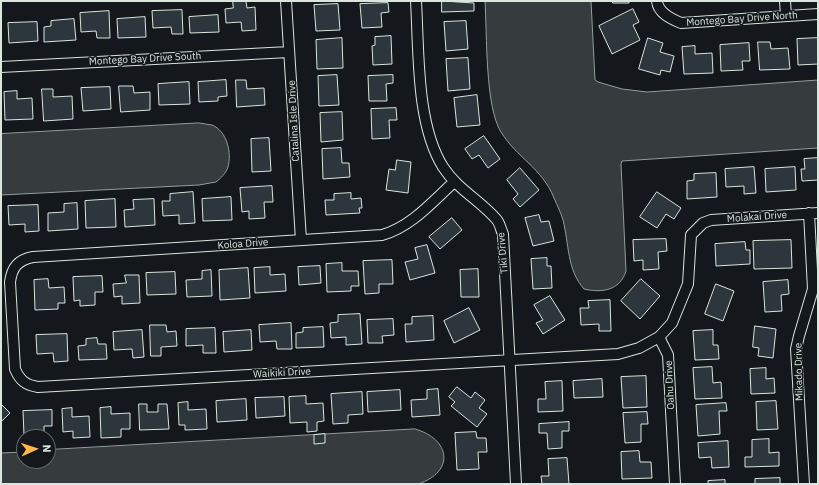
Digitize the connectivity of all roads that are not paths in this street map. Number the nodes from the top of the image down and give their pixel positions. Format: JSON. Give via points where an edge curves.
{"nodes":[{"id":1,"x":286,"y":1,"type":"edge"},
{"id":2,"x":416,"y":1,"type":"edge"},
{"id":3,"x":657,"y":1,"type":"edge"},
{"id":4,"x":785,"y":1,"type":"edge"},
{"id":5,"x":818,"y":14,"type":"edge"},
{"id":6,"x":786,"y":16,"type":"junction"},
{"id":7,"x":289,"y":52,"type":"junction"},
{"id":8,"x":1,"y":67,"type":"edge"},
{"id":9,"x":454,"y":182,"type":"junction"},
{"id":10,"x":814,"y":213,"type":"edge"},
{"id":11,"x":301,"y":240,"type":"junction"},
{"id":12,"x":15,"y":265,"type":"joint"},
{"id":13,"x":659,"y":337,"type":"junction"},
{"id":14,"x":509,"y":360,"type":"junction"},
{"id":15,"x":516,"y":484,"type":"edge"},
{"id":16,"x":675,"y":484,"type":"edge"},
{"id":17,"x":804,"y":484,"type":"edge"}],
"edges":[{"from":1,"to":7,"type":"street","name":"Catalina Isle Drive"},
{"from":2,"to":9,"type":"street","name":"Tiki Drive","via":[[423,108],[427,128],[443,167]]},
{"from":3,"to":6,"type":"street","name":"Montego Bay Drive North","via":[[657,5],[667,17],[681,23]]},
{"from":4,"to":6,"type":"street"},
{"from":5,"to":6,"type":"street","name":"Montego Bay Drive North"},
{"from":7,"to":8,"type":"street","name":"Montego Bay Drive South"},
{"from":7,"to":11,"type":"street","name":"Catalina Isle Drive"},
{"from":9,"to":11,"type":"street","name":"Koloa Drive","via":[[410,222],[394,232]]},
{"from":9,"to":14,"type":"street","name":"Tiki Drive","via":[[498,221],[503,234]]},
{"from":10,"to":13,"type":"street","name":"Molakai Drive","via":[[711,220],[703,223],[690,241],[688,284],[672,323]]},
{"from":10,"to":17,"type":"street","name":"Mikado Drive","via":[[813,289],[796,350]]},
{"from":11,"to":12,"type":"street","name":"Koloa Drive","via":[[33,257],[23,259]]},
{"from":12,"to":14,"type":"street","name":"Waikiki Drive","via":[[10,282],[15,369],[24,383],[38,387]]},
{"from":13,"to":14,"type":"street","name":"Waikiki Drive","via":[[639,348],[618,354]]},
{"from":13,"to":16,"type":"street","name":"Oahu Drive","via":[[668,355]]},
{"from":14,"to":15,"type":"street","name":"Tiki Drive"}]}
